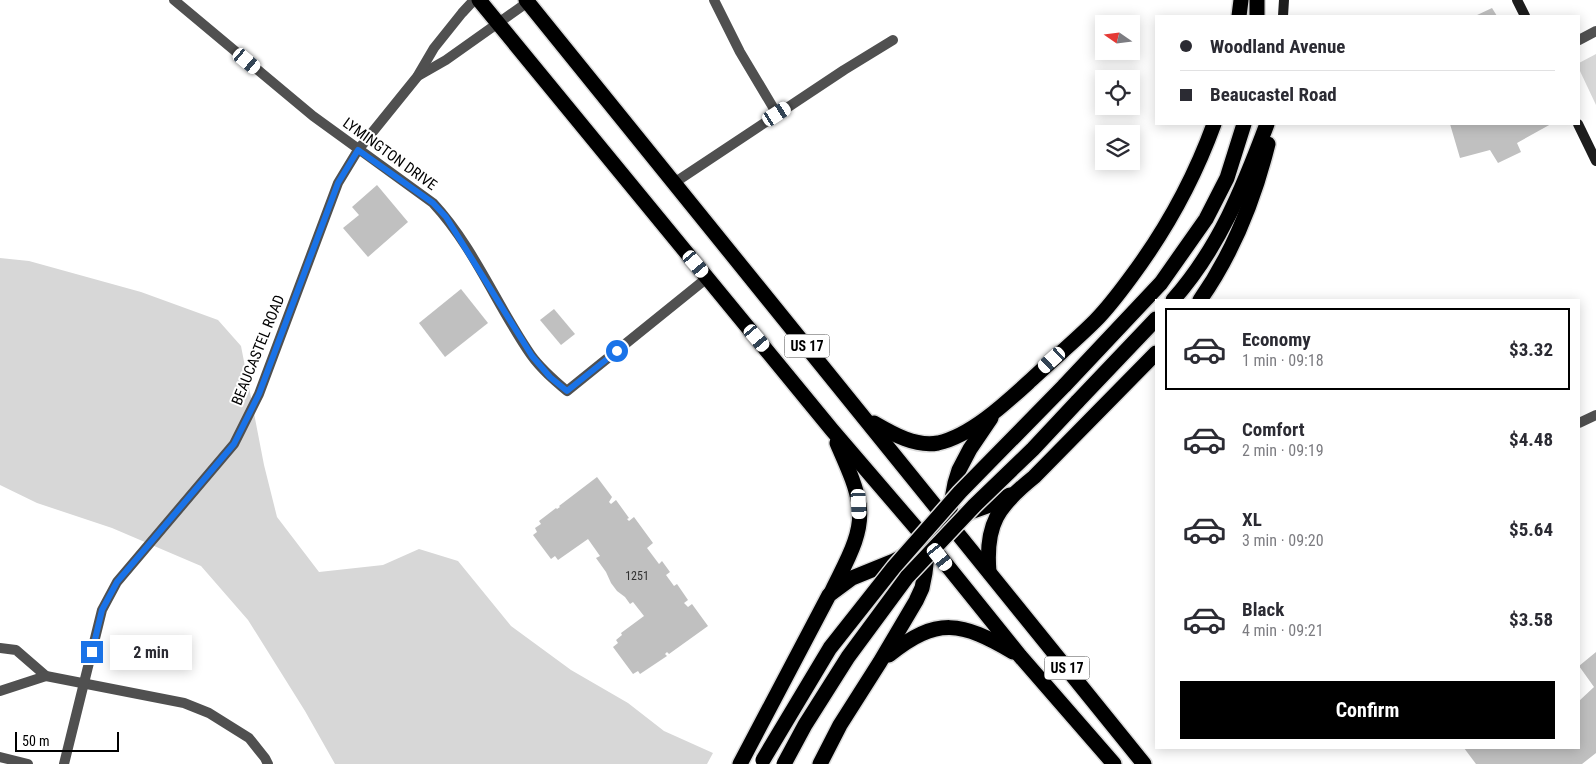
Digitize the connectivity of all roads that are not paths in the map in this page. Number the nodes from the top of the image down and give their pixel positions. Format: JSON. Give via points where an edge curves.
{"nodes":[{"id":1,"x":174,"y":0,"type":"edge"},
{"id":2,"x":474,"y":0,"type":"edge"},
{"id":3,"x":479,"y":0,"type":"edge"},
{"id":4,"x":714,"y":0,"type":"edge"},
{"id":5,"x":1241,"y":0,"type":"edge"},
{"id":6,"x":1257,"y":0,"type":"edge"},
{"id":7,"x":1284,"y":0,"type":"edge"},
{"id":8,"x":1517,"y":0,"type":"edge"},
{"id":9,"x":527,"y":1,"type":"edge"},
{"id":10,"x":1239,"y":15,"type":"edge"},
{"id":11,"x":1257,"y":15,"type":"edge"},
{"id":12,"x":1283,"y":15,"type":"edge"},
{"id":13,"x":1524,"y":15,"type":"edge"},
{"id":14,"x":499,"y":24,"type":"junction"},
{"id":15,"x":1596,"y":31,"type":"edge"},
{"id":16,"x":1580,"y":39,"type":"edge"},
{"id":17,"x":893,"y":40,"type":"dead end"},
{"id":18,"x":417,"y":76,"type":"junction"},
{"id":19,"x":777,"y":114,"type":"junction"},
{"id":20,"x":1214,"y":125,"type":"edge"},
{"id":21,"x":1244,"y":125,"type":"edge"},
{"id":22,"x":1267,"y":125,"type":"edge"},
{"id":23,"x":1271,"y":125,"type":"edge"},
{"id":24,"x":1578,"y":125,"type":"edge"},
{"id":25,"x":358,"y":150,"type":"junction"},
{"id":26,"x":1596,"y":162,"type":"edge"},
{"id":27,"x":674,"y":183,"type":"junction"},
{"id":28,"x":707,"y":278,"type":"junction"},
{"id":29,"x":1174,"y":299,"type":"edge"},
{"id":30,"x":1201,"y":299,"type":"edge"},
{"id":31,"x":1155,"y":320,"type":"edge"},
{"id":32,"x":1155,"y":354,"type":"edge"},
{"id":33,"x":993,"y":415,"type":"junction"},
{"id":34,"x":864,"y":416,"type":"junction"},
{"id":35,"x":1596,"y":416,"type":"edge"},
{"id":36,"x":1580,"y":422,"type":"edge"},
{"id":37,"x":832,"y":430,"type":"junction"},
{"id":38,"x":1016,"y":492,"type":"junction"},
{"id":39,"x":948,"y":520,"type":"junction"},
{"id":40,"x":929,"y":543,"type":"junction"},
{"id":41,"x":989,"y":572,"type":"junction"},
{"id":42,"x":829,"y":595,"type":"junction"},
{"id":43,"x":0,"y":648,"type":"edge"},
{"id":44,"x":1020,"y":656,"type":"junction"},
{"id":45,"x":880,"y":662,"type":"junction"},
{"id":46,"x":46,"y":676,"type":"junction"},
{"id":47,"x":84,"y":684,"type":"junction"},
{"id":48,"x":0,"y":691,"type":"edge"},
{"id":49,"x":0,"y":757,"type":"edge"},
{"id":50,"x":761,"y":762,"type":"edge"},
{"id":51,"x":28,"y":764,"type":"edge"},
{"id":52,"x":64,"y":764,"type":"edge"},
{"id":53,"x":268,"y":764,"type":"edge"},
{"id":54,"x":740,"y":764,"type":"edge"},
{"id":55,"x":784,"y":764,"type":"edge"},
{"id":56,"x":820,"y":764,"type":"edge"},
{"id":57,"x":1114,"y":764,"type":"edge"},
{"id":58,"x":1144,"y":764,"type":"edge"}],
"edges":[{"from":1,"to":25,"type":"street","name":"LYMINGTON DRIVE"},
{"from":2,"to":18,"type":"street","name":"BEAUCASTEL ROAD","via":[[434,48]]},
{"from":3,"to":14,"type":"highway","number":"US 17"},
{"from":4,"to":19,"type":"street"},
{"from":5,"to":10,"type":"highway"},
{"from":6,"to":11,"type":"highway"},
{"from":7,"to":12,"type":"street"},
{"from":8,"to":13,"type":"street"},
{"from":9,"to":14,"type":"street","name":"BEAUCASTEL ROAD"},
{"from":9,"to":27,"type":"highway","number":"US 17"},
{"from":14,"to":18,"type":"street","name":"BEAUCASTEL ROAD"},
{"from":14,"to":28,"type":"highway","number":"US 17"},
{"from":15,"to":16,"type":"street"},
{"from":17,"to":19,"type":"street"},
{"from":18,"to":25,"type":"street","name":"BEAUCASTEL ROAD"},
{"from":19,"to":27,"type":"street"},
{"from":20,"to":33,"type":"highway","via":[[1184,194],[1144,260],[1096,320]]},
{"from":21,"to":50,"type":"highway","bridge":true,"via":[[1227,178],[1206,219],[1161,283],[960,492],[894,567],[830,648]]},
{"from":22,"to":29,"type":"highway","via":[[1234,205],[1204,261]]},
{"from":23,"to":30,"type":"highway","via":[[1258,183],[1244,221]]},
{"from":24,"to":26,"type":"street"},
{"from":25,"to":28,"type":"street","name":"LYMINGTON DRIVE","via":[[433,203],[446,217],[532,356],[567,391]]},
{"from":25,"to":47,"type":"street","name":"BEAUCASTEL ROAD","via":[[338,183],[255,401],[234,444],[117,582],[102,610]]},
{"from":27,"to":34,"type":"highway","number":"US 17"},
{"from":28,"to":37,"type":"highway","number":"US 17"},
{"from":31,"to":55,"type":"highway","bridge":true,"via":[[907,577],[848,657]]},
{"from":32,"to":38,"type":"highway"},
{"from":33,"to":34,"type":"highway","via":[[937,443],[922,443],[891,434]]},
{"from":33,"to":39,"type":"highway","via":[[959,470]]},
{"from":34,"to":39,"type":"highway","number":"US 17"},
{"from":35,"to":36,"type":"street"},
{"from":37,"to":40,"type":"highway","number":"US 17"},
{"from":37,"to":42,"type":"highway","via":[[850,476],[860,516],[848,556]]},
{"from":38,"to":39,"type":"highway"},
{"from":38,"to":41,"type":"highway","via":[[999,513],[990,533],[987,550]]},
{"from":39,"to":40,"type":"highway"},
{"from":39,"to":41,"type":"highway","number":"US 17"},
{"from":40,"to":42,"type":"highway","via":[[852,578]]},
{"from":40,"to":44,"type":"highway","number":"US 17"},
{"from":40,"to":45,"type":"highway","via":[[922,588]]},
{"from":41,"to":58,"type":"highway","number":"US 17"},
{"from":42,"to":54,"type":"highway"},
{"from":43,"to":46,"type":"street","via":[[16,650]]},
{"from":44,"to":45,"type":"highway","via":[[972,631],[954,626],[923,632],[904,642]]},
{"from":44,"to":57,"type":"highway","number":"US 17"},
{"from":45,"to":56,"type":"highway","via":[[840,725]]},
{"from":46,"to":47,"type":"street"},
{"from":46,"to":48,"type":"street"},
{"from":47,"to":52,"type":"street","name":"BEAUCASTEL ROAD"},
{"from":47,"to":53,"type":"street","via":[[184,703],[209,713],[249,738]]},
{"from":49,"to":51,"type":"street"}]}
